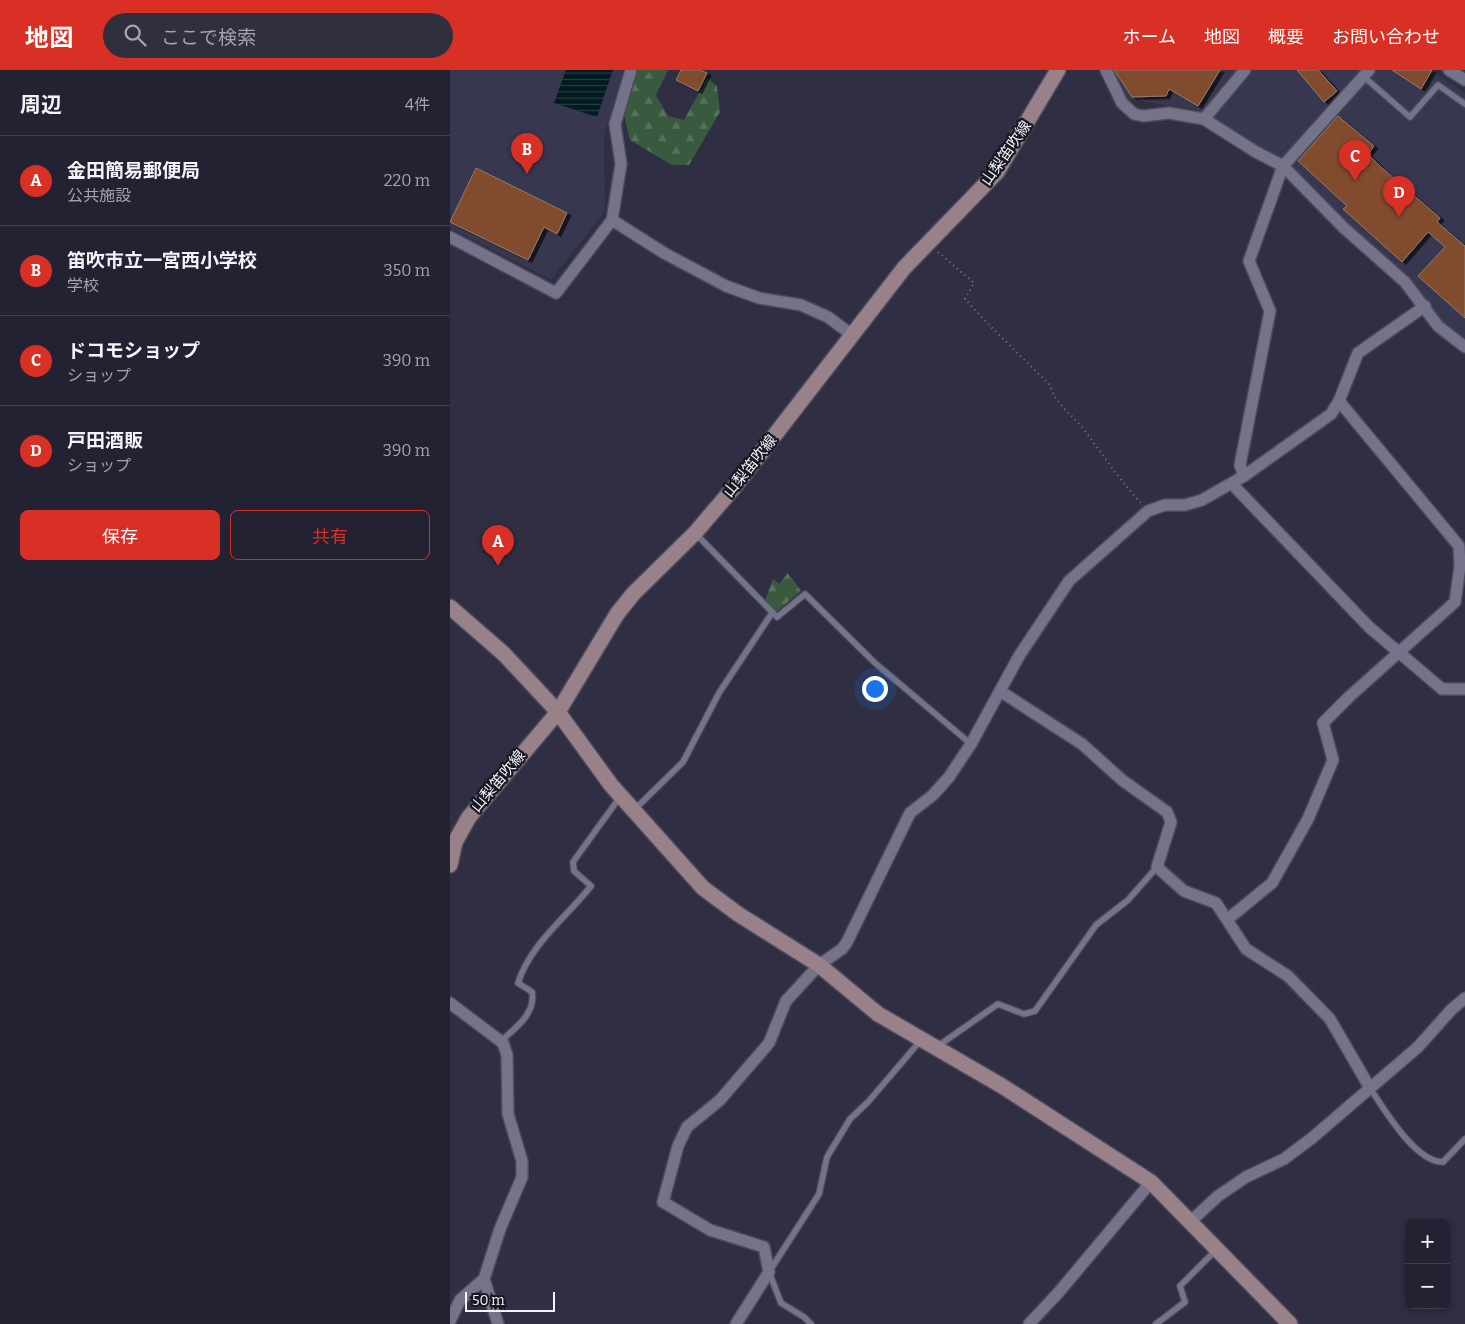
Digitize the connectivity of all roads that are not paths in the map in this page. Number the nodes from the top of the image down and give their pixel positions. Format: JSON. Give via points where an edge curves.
{"nodes":[{"id":1,"x":631,"y":70,"type":"edge"},
{"id":2,"x":1058,"y":70,"type":"edge"},
{"id":3,"x":1106,"y":70,"type":"edge"},
{"id":4,"x":1245,"y":70,"type":"edge"},
{"id":5,"x":1449,"y":70,"type":"edge"},
{"id":6,"x":1366,"y":73,"type":"edge"},
{"id":7,"x":1465,"y":80,"type":"edge"},
{"id":8,"x":1465,"y":104,"type":"edge"},
{"id":9,"x":1204,"y":119,"type":"junction"},
{"id":10,"x":1283,"y":166,"type":"junction"},
{"id":11,"x":612,"y":220,"type":"junction"},
{"id":12,"x":450,"y":237,"type":"edge"},
{"id":13,"x":1425,"y":306,"type":"junction"},
{"id":14,"x":852,"y":335,"type":"junction"},
{"id":15,"x":1465,"y":347,"type":"edge"},
{"id":16,"x":1339,"y":401,"type":"junction"},
{"id":17,"x":1244,"y":476,"type":"junction"},
{"id":18,"x":1232,"y":484,"type":"junction"},
{"id":19,"x":695,"y":533,"type":"junction"},
{"id":20,"x":1462,"y":564,"type":"edge"},
{"id":21,"x":1460,"y":605,"type":"edge"},
{"id":22,"x":450,"y":607,"type":"edge"},
{"id":23,"x":772,"y":613,"type":"junction"},
{"id":24,"x":1400,"y":653,"type":"junction"},
{"id":25,"x":1465,"y":689,"type":"edge"},
{"id":26,"x":1000,"y":691,"type":"junction"},
{"id":27,"x":558,"y":712,"type":"junction"},
{"id":28,"x":970,"y":744,"type":"junction"},
{"id":29,"x":621,"y":796,"type":"junction"},
{"id":30,"x":634,"y":810,"type":"junction"},
{"id":31,"x":452,"y":841,"type":"edge"},
{"id":32,"x":450,"y":865,"type":"edge"},
{"id":33,"x":1157,"y":867,"type":"junction"},
{"id":34,"x":1228,"y":920,"type":"junction"},
{"id":35,"x":819,"y":965,"type":"junction"},
{"id":36,"x":1465,"y":998,"type":"edge"},
{"id":37,"x":450,"y":1003,"type":"edge"},
{"id":38,"x":922,"y":1039,"type":"junction"},
{"id":39,"x":501,"y":1041,"type":"junction"},
{"id":40,"x":937,"y":1047,"type":"junction"},
{"id":41,"x":1370,"y":1088,"type":"junction"},
{"id":42,"x":1465,"y":1138,"type":"edge"},
{"id":43,"x":1151,"y":1182,"type":"junction"},
{"id":44,"x":1190,"y":1222,"type":"junction"},
{"id":45,"x":1217,"y":1248,"type":"junction"},
{"id":46,"x":769,"y":1272,"type":"junction"},
{"id":47,"x":484,"y":1279,"type":"junction"},
{"id":48,"x":450,"y":1322,"type":"edge"},
{"id":49,"x":498,"y":1324,"type":"edge"},
{"id":50,"x":736,"y":1324,"type":"edge"},
{"id":51,"x":811,"y":1324,"type":"edge"},
{"id":52,"x":1029,"y":1324,"type":"edge"},
{"id":53,"x":1156,"y":1324,"type":"edge"},
{"id":54,"x":1290,"y":1324,"type":"edge"}],
"edges":[{"from":1,"to":11,"type":"street","via":[[616,124],[621,164]]},
{"from":2,"to":14,"type":"street","name":"山梨笛吹線","via":[[997,172],[927,242]]},
{"from":3,"to":9,"type":"street","via":[[1122,103],[1134,114],[1170,113]]},
{"from":4,"to":9,"type":"street"},
{"from":5,"to":7,"type":"street"},
{"from":6,"to":8,"type":"lane","via":[[1410,118],[1438,85]]},
{"from":6,"to":10,"type":"street"},
{"from":9,"to":10,"type":"street"},
{"from":10,"to":13,"type":"street","via":[[1344,228],[1405,282]]},
{"from":10,"to":17,"type":"street","via":[[1249,261],[1270,311],[1240,465]]},
{"from":11,"to":12,"type":"street","via":[[556,293]]},
{"from":11,"to":14,"type":"street","via":[[664,253],[726,286],[759,298],[801,305],[828,317]]},
{"from":13,"to":15,"type":"street","via":[[1438,326]]},
{"from":13,"to":16,"type":"street","via":[[1358,353]]},
{"from":14,"to":19,"type":"street","name":"山梨笛吹線","via":[[742,478]]},
{"from":16,"to":17,"type":"street","via":[[1331,414]]},
{"from":16,"to":20,"type":"street","via":[[1459,546]]},
{"from":17,"to":18,"type":"street"},
{"from":18,"to":24,"type":"street","via":[[1369,628]]},
{"from":18,"to":26,"type":"street","via":[[1202,500],[1148,511],[1069,581],[1019,656]]},
{"from":19,"to":23,"type":"lane"},
{"from":19,"to":27,"type":"street","name":"山梨笛吹線","via":[[617,614]]},
{"from":20,"to":21,"type":"street"},
{"from":21,"to":24,"type":"street"},
{"from":22,"to":27,"type":"street","via":[[504,654]]},
{"from":23,"to":28,"type":"lane","via":[[778,617],[805,594],[875,663]]},
{"from":23,"to":30,"type":"lane","via":[[719,693],[682,762]]},
{"from":24,"to":25,"type":"street","via":[[1442,689]]},
{"from":24,"to":34,"type":"street","via":[[1323,723],[1333,760],[1308,820],[1272,883]]},
{"from":26,"to":28,"type":"street"},
{"from":26,"to":33,"type":"street","via":[[1082,744],[1122,780],[1167,812],[1171,822]]},
{"from":27,"to":29,"type":"street"},
{"from":27,"to":31,"type":"street","name":"山梨笛吹線"},
{"from":28,"to":35,"type":"street","via":[[949,777],[910,813],[847,942]]},
{"from":29,"to":30,"type":"street"},
{"from":29,"to":39,"type":"lane","via":[[573,862],[574,870],[591,886],[543,939],[521,972],[518,982],[532,992],[534,1001],[524,1020]]},
{"from":30,"to":35,"type":"street","via":[[703,888]]},
{"from":31,"to":32,"type":"street","name":"山梨笛吹線"},
{"from":33,"to":34,"type":"street","via":[[1184,891],[1216,903]]},
{"from":33,"to":40,"type":"lane","via":[[1128,900],[1096,925],[1035,1011],[1024,1014],[998,1004]]},
{"from":34,"to":41,"type":"street","via":[[1246,949],[1288,976],[1330,1019]]},
{"from":35,"to":38,"type":"street","via":[[878,1014]]},
{"from":35,"to":46,"type":"street","via":[[786,1001],[769,1043],[720,1100],[686,1127],[662,1202],[710,1230],[764,1247]]},
{"from":36,"to":41,"type":"street","via":[[1418,1048]]},
{"from":37,"to":39,"type":"street"},
{"from":38,"to":40,"type":"street"},
{"from":38,"to":46,"type":"lane","via":[[850,1119],[827,1157],[819,1194]]},
{"from":39,"to":47,"type":"street","via":[[507,1056],[508,1114],[522,1161],[522,1177]]},
{"from":40,"to":43,"type":"street"},
{"from":41,"to":42,"type":"lane","via":[[1391,1120],[1417,1149],[1435,1162],[1443,1162]]},
{"from":41,"to":44,"type":"street","via":[[1284,1159],[1246,1177],[1218,1196]]},
{"from":43,"to":44,"type":"street"},
{"from":43,"to":52,"type":"street"},
{"from":44,"to":45,"type":"street"},
{"from":45,"to":53,"type":"lane","via":[[1180,1286],[1185,1302]]},
{"from":45,"to":54,"type":"street"},
{"from":46,"to":50,"type":"street"},
{"from":46,"to":51,"type":"lane","via":[[781,1303]]},
{"from":47,"to":48,"type":"street","via":[[460,1300]]},
{"from":47,"to":49,"type":"street"}]}
